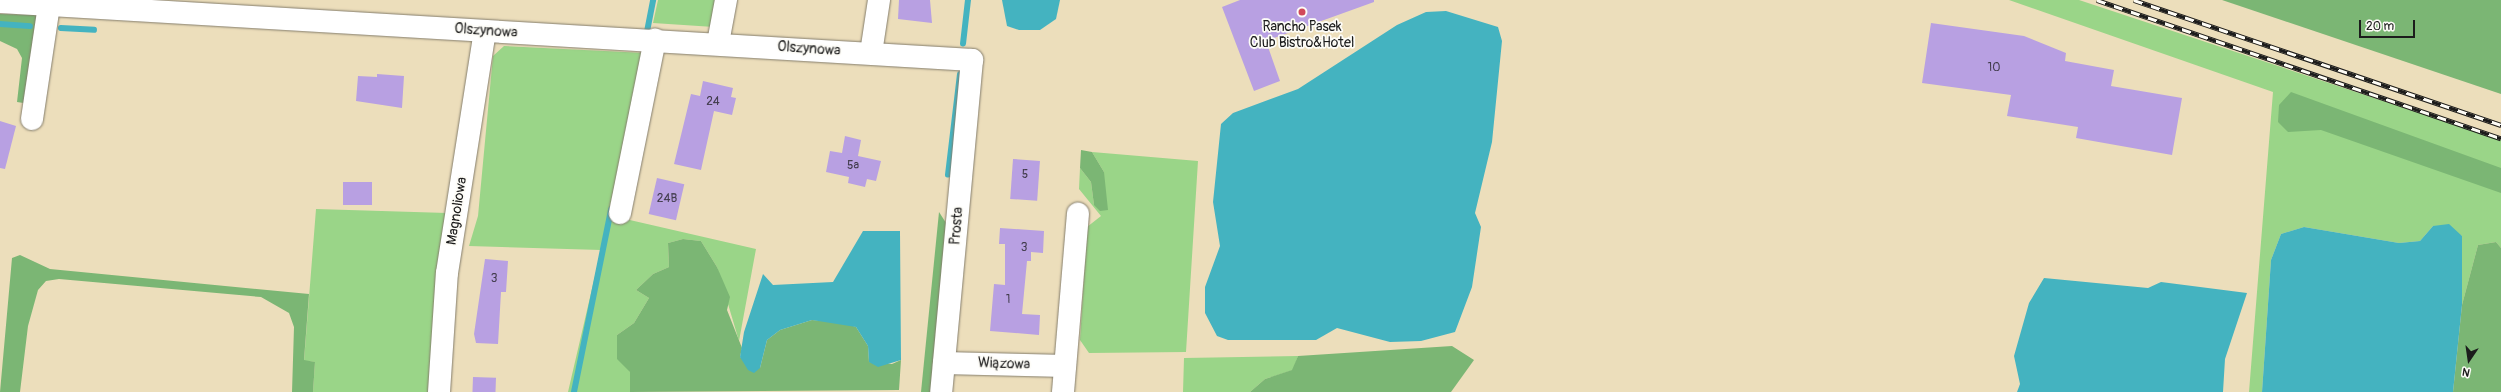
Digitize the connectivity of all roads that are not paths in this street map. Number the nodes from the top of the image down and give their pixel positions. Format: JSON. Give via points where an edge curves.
{"nodes":[{"id":1,"x":726,"y":0,"type":"edge"},
{"id":2,"x":879,"y":0,"type":"edge"},
{"id":3,"x":0,"y":2,"type":"edge"},
{"id":4,"x":49,"y":5,"type":"junction"},
{"id":5,"x":485,"y":31,"type":"junction"},
{"id":6,"x":649,"y":39,"type":"junction"},
{"id":7,"x":718,"y":43,"type":"junction"},
{"id":8,"x":871,"y":53,"type":"junction"},
{"id":9,"x":972,"y":60,"type":"joint"},
{"id":10,"x":32,"y":119,"type":"dead end"},
{"id":11,"x":620,"y":213,"type":"dead end"},
{"id":12,"x":1078,"y":214,"type":"dead end"},
{"id":13,"x":944,"y":362,"type":"junction"},
{"id":14,"x":1065,"y":366,"type":"junction"},
{"id":15,"x":439,"y":392,"type":"edge"},
{"id":16,"x":941,"y":392,"type":"edge"},
{"id":17,"x":1063,"y":392,"type":"edge"}],
"edges":[{"from":1,"to":7,"type":"street"},
{"from":2,"to":8,"type":"street"},
{"from":3,"to":4,"type":"street","name":"Olszynowa"},
{"from":4,"to":5,"type":"street","name":"Olszynowa"},
{"from":4,"to":10,"type":"street"},
{"from":5,"to":6,"type":"street","name":"Olszynowa"},
{"from":5,"to":15,"type":"street","name":"Magnoliowa","via":[[447,273]]},
{"from":6,"to":7,"type":"street","name":"Olszynowa"},
{"from":6,"to":11,"type":"street"},
{"from":7,"to":8,"type":"street","name":"Olszynowa"},
{"from":8,"to":9,"type":"street","name":"Olszynowa"},
{"from":9,"to":13,"type":"street","name":"Prosta"},
{"from":12,"to":14,"type":"street"},
{"from":13,"to":14,"type":"street","name":"Wiązowa"},
{"from":13,"to":16,"type":"street","name":"Prosta"},
{"from":14,"to":17,"type":"street"}]}
